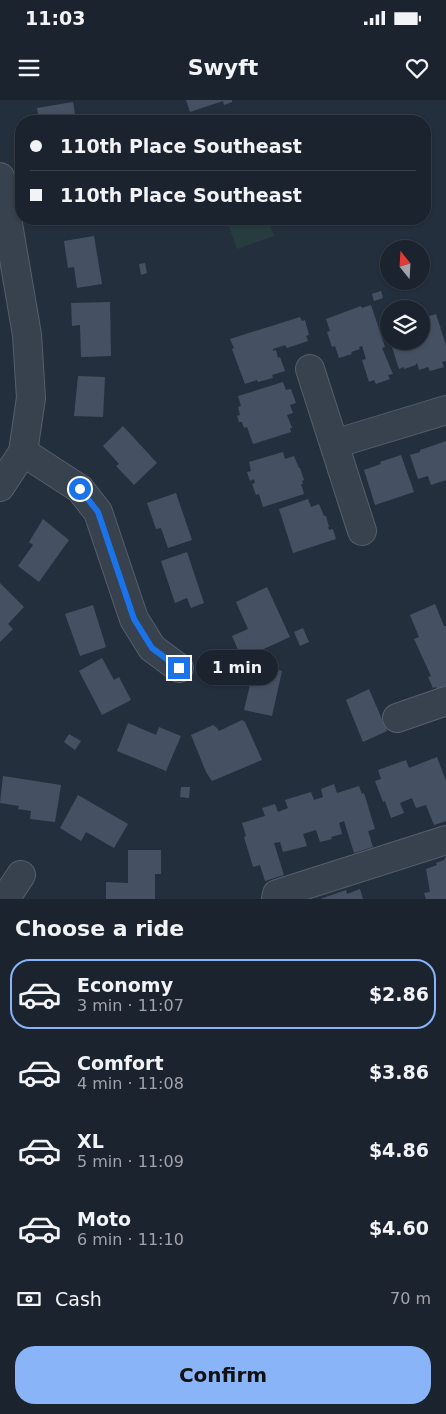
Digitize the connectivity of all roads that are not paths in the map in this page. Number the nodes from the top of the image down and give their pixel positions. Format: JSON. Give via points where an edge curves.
{"nodes":[{"id":1,"x":0,"y":177,"type":"edge"},
{"id":2,"x":310,"y":369,"type":"dead end"},
{"id":3,"x":446,"y":410,"type":"edge"},
{"id":4,"x":334,"y":444,"type":"junction"},
{"id":5,"x":23,"y":452,"type":"junction"},
{"id":6,"x":0,"y":487,"type":"edge"},
{"id":7,"x":362,"y":531,"type":"dead end"},
{"id":8,"x":179,"y":668,"type":"dead end"},
{"id":9,"x":446,"y":701,"type":"edge"},
{"id":10,"x":397,"y":718,"type":"dead end"},
{"id":11,"x":446,"y":840,"type":"edge"},
{"id":12,"x":22,"y":876,"type":"dead end"},
{"id":13,"x":5,"y":899,"type":"edge"},
{"id":14,"x":276,"y":899,"type":"edge"}],
"edges":[{"from":1,"to":5,"type":"street","via":[[27,334],[31,398]]},
{"from":2,"to":4,"type":"street"},
{"from":3,"to":4,"type":"street"},
{"from":4,"to":7,"type":"street"},
{"from":5,"to":6,"type":"street"},
{"from":5,"to":8,"type":"street","via":[[80,489],[98,512],[134,619],[152,648]]},
{"from":9,"to":10,"type":"street"},
{"from":11,"to":14,"type":"street","via":[[277,894]]},
{"from":12,"to":13,"type":"street"}]}
